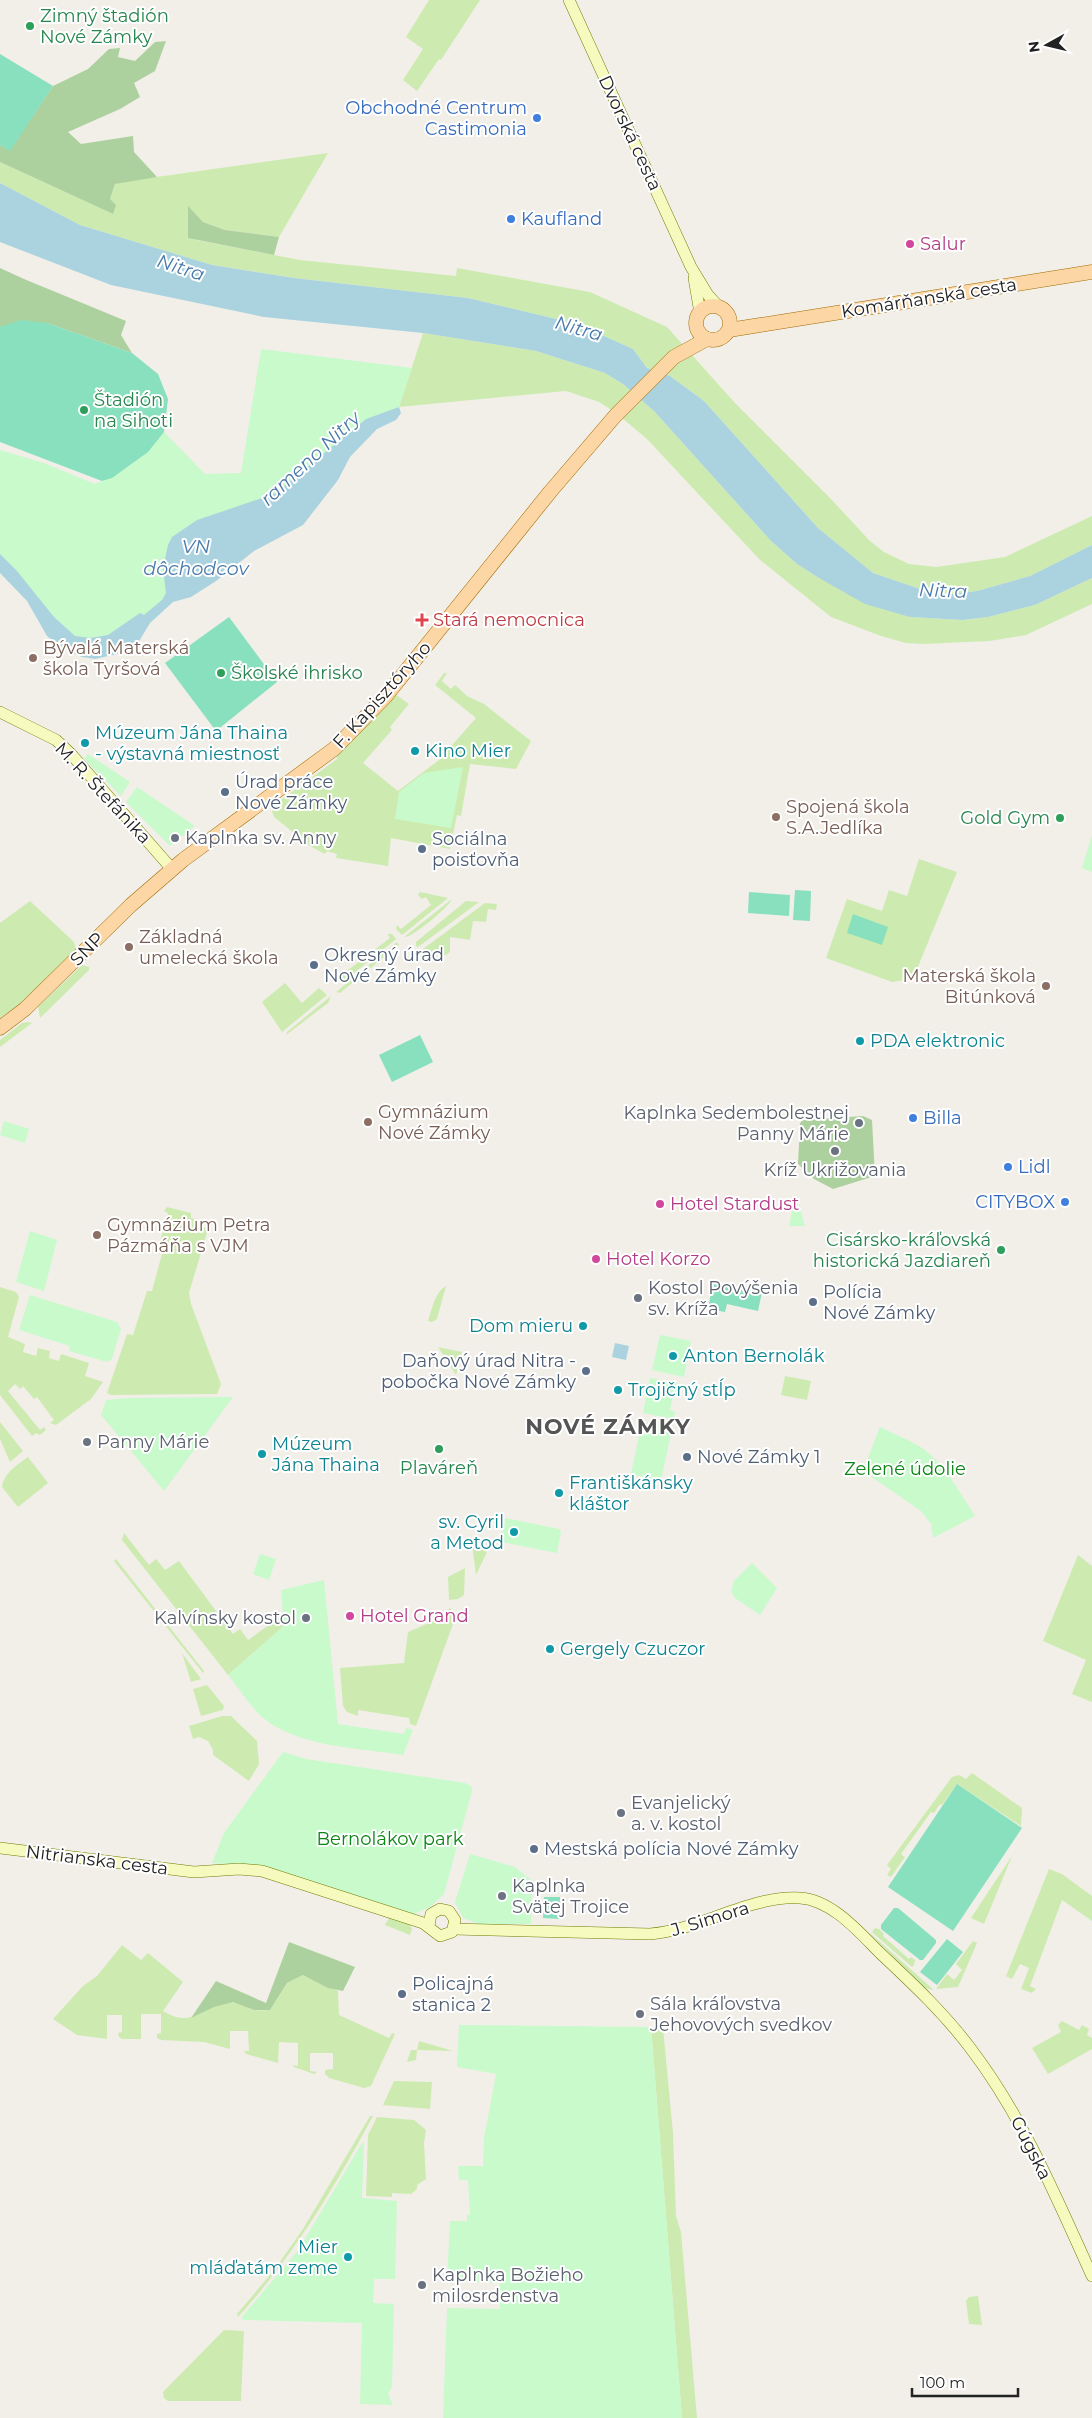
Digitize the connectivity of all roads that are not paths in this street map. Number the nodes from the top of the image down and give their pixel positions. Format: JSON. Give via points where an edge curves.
{"nodes":[{"id":1,"x":569,"y":0,"type":"edge"},
{"id":2,"x":691,"y":267,"type":"junction"},
{"id":3,"x":1092,"y":272,"type":"edge"},
{"id":4,"x":723,"y":310,"type":"junction"},
{"id":5,"x":698,"y":319,"type":"junction"},
{"id":6,"x":766,"y":323,"type":"junction"},
{"id":7,"x":729,"y":330,"type":"junction"},
{"id":8,"x":707,"y":339,"type":"junction"},
{"id":9,"x":674,"y":357,"type":"junction"},
{"id":10,"x":0,"y":712,"type":"edge"},
{"id":11,"x":172,"y":869,"type":"junction"},
{"id":12,"x":0,"y":1028,"type":"edge"},
{"id":13,"x":0,"y":1848,"type":"edge"},
{"id":14,"x":454,"y":1916,"type":"junction"},
{"id":15,"x":430,"y":1920,"type":"junction"},
{"id":16,"x":454,"y":1929,"type":"junction"},
{"id":17,"x":485,"y":1930,"type":"junction"},
{"id":18,"x":955,"y":2029,"type":"joint"},
{"id":19,"x":1092,"y":2276,"type":"edge"}],
"edges":[{"from":1,"to":2,"type":"main road","name":"Dvorská cesta"},
{"from":2,"to":4,"type":"main road","name":"Dvorská cesta","via":[[708,295]]},
{"from":2,"to":5,"type":"main road","name":"Dvorská cesta","via":[[699,298]]},
{"from":3,"to":6,"type":"main road","name":"Komárňanská cesta"},
{"from":4,"to":5,"type":"main road","via":[[708,306]]},
{"from":4,"to":6,"type":"main road","name":"Komárňanská cesta"},
{"from":4,"to":7,"type":"main road","via":[[731,324]]},
{"from":5,"to":8,"type":"main road","via":[[700,333]]},
{"from":5,"to":9,"type":"main road"},
{"from":6,"to":7,"type":"main road","name":"Komárňanská cesta"},
{"from":7,"to":8,"type":"main road","via":[[720,339]]},
{"from":8,"to":9,"type":"main road"},
{"from":9,"to":11,"type":"main road","name":"F. Kapisztóryho","via":[[577,461],[385,697],[340,742]]},
{"from":10,"to":11,"type":"main road","name":"M. R. Štefánika","via":[[56,740]]},
{"from":11,"to":12,"type":"main road","name":"SNP","via":[[26,1009]]},
{"from":13,"to":15,"type":"main road","name":"Nitrianska cesta","via":[[194,1872],[262,1871],[393,1914]]},
{"from":14,"to":15,"type":"main road","via":[[443,1909]]},
{"from":14,"to":16,"type":"main road"},
{"from":14,"to":17,"type":"main road","name":"J. Simora"},
{"from":15,"to":16,"type":"main road","via":[[432,1931],[440,1936]]},
{"from":16,"to":17,"type":"main road","name":"J. Simora"},
{"from":17,"to":18,"type":"main road","name":"J. Simora","via":[[671,1933],[754,1905],[792,1898],[816,1901],[848,1921]]},
{"from":18,"to":19,"type":"main road","name":"Gúgska","via":[[997,2085],[1021,2127]]}]}
